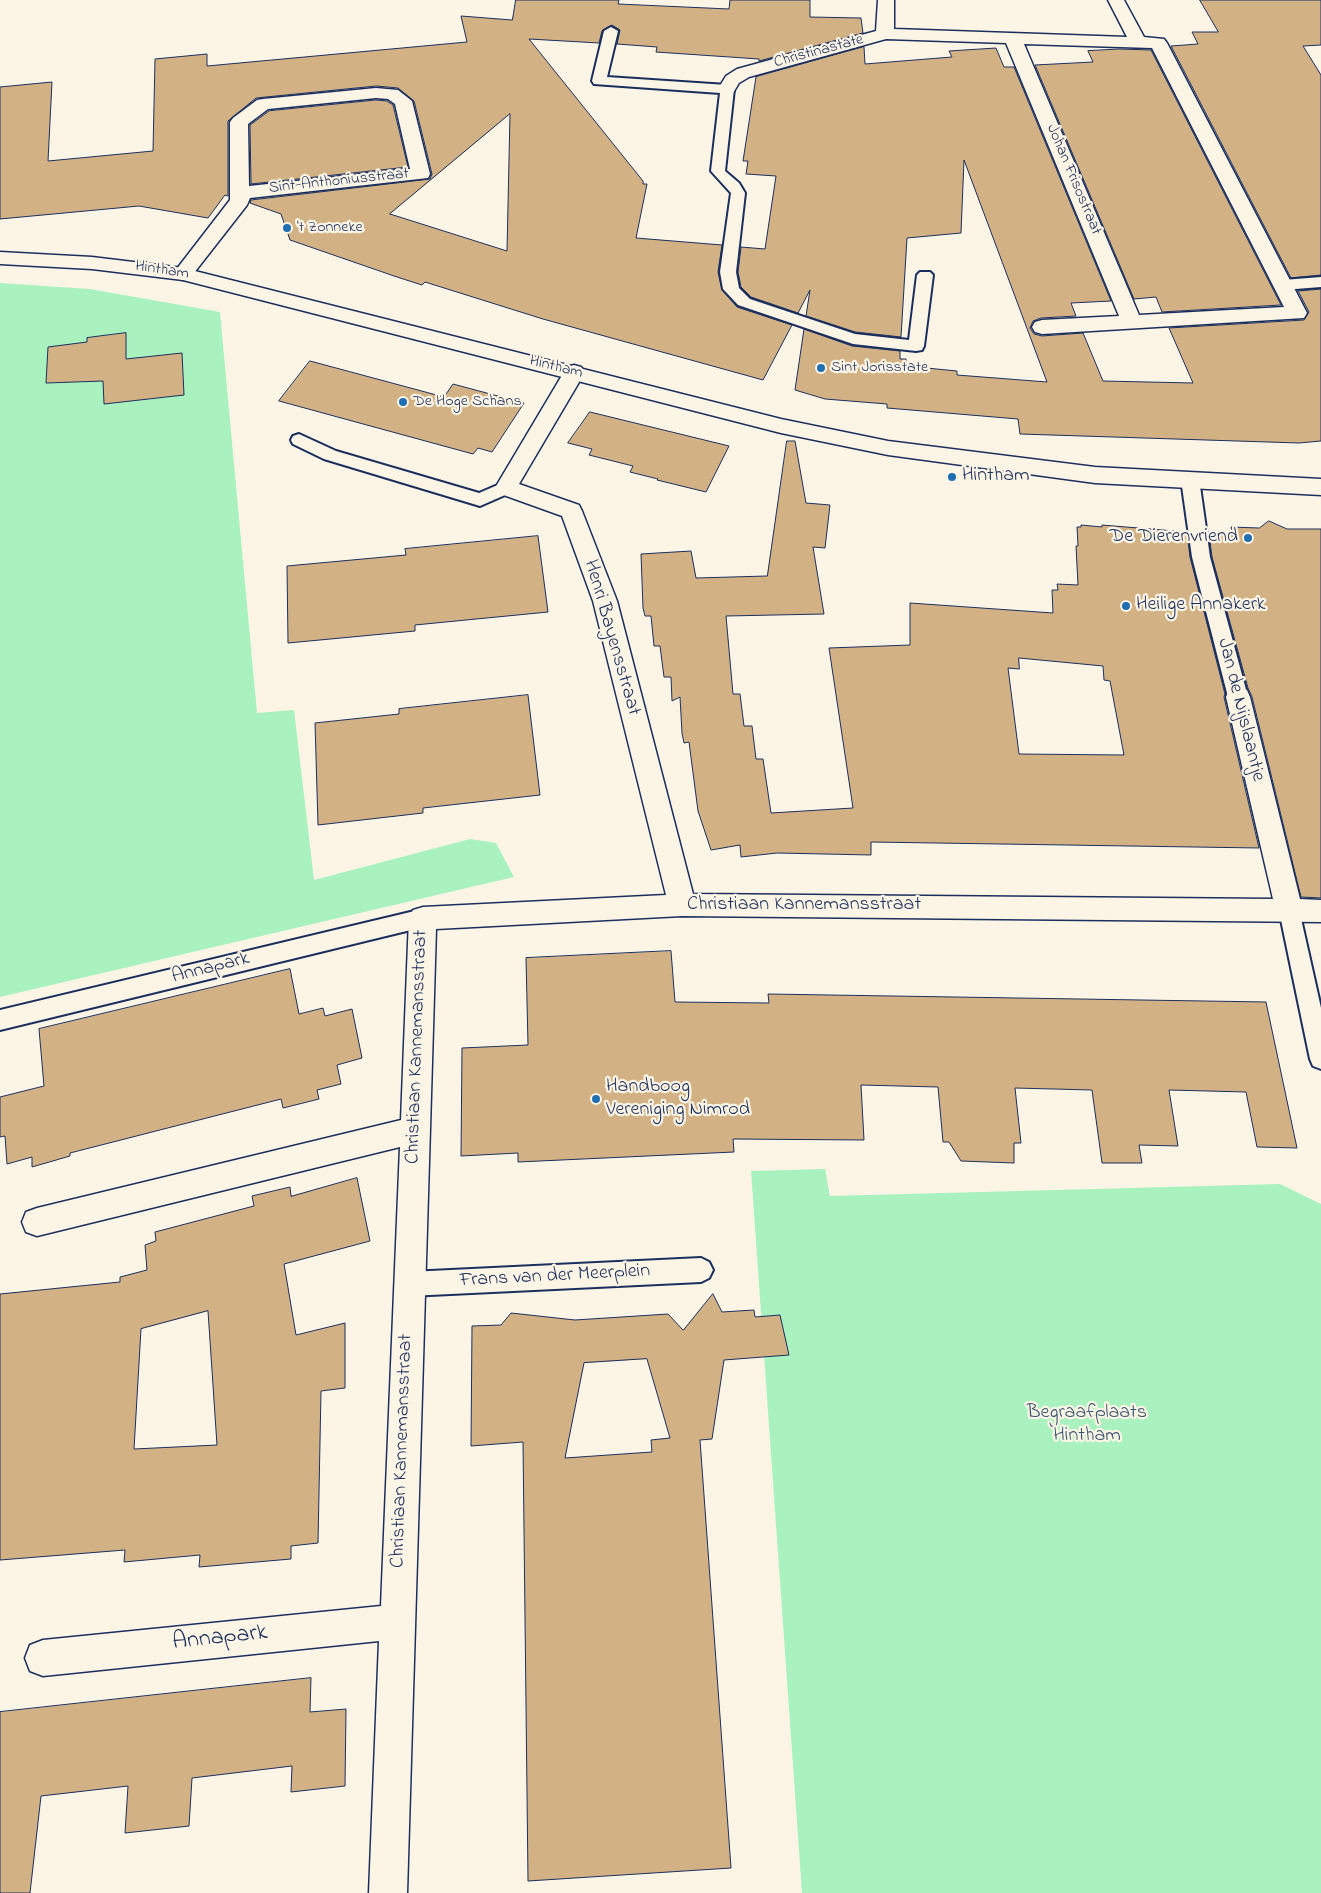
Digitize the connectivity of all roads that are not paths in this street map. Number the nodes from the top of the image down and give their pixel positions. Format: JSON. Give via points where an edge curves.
{"nodes":[{"id":1,"x":886,"y":0,"type":"edge"},
{"id":2,"x":1116,"y":0,"type":"edge"},
{"id":3,"x":611,"y":31,"type":"dead end"},
{"id":4,"x":885,"y":34,"type":"junction"},
{"id":5,"x":1013,"y":38,"type":"junction"},
{"id":6,"x":1138,"y":42,"type":"junction"},
{"id":7,"x":727,"y":89,"type":"junction"},
{"id":8,"x":240,"y":193,"type":"junction"},
{"id":9,"x":0,"y":258,"type":"edge"},
{"id":10,"x":183,"y":274,"type":"junction"},
{"id":11,"x":925,"y":275,"type":"dead end"},
{"id":12,"x":1321,"y":282,"type":"edge"},
{"id":13,"x":1283,"y":285,"type":"junction"},
{"id":14,"x":1132,"y":322,"type":"junction"},
{"id":15,"x":1042,"y":327,"type":"dead end"},
{"id":16,"x":574,"y":372,"type":"junction"},
{"id":17,"x":299,"y":440,"type":"dead end"},
{"id":18,"x":1321,"y":471,"type":"edge"},
{"id":19,"x":1196,"y":479,"type":"junction"},
{"id":20,"x":1321,"y":487,"type":"edge"},
{"id":21,"x":506,"y":488,"type":"junction"},
{"id":22,"x":1238,"y":697,"type":"joint"},
{"id":23,"x":682,"y":905,"type":"junction"},
{"id":24,"x":1289,"y":910,"type":"junction"},
{"id":25,"x":1321,"y":911,"type":"edge"},
{"id":26,"x":423,"y":918,"type":"junction"},
{"id":27,"x":0,"y":1020,"type":"edge"},
{"id":28,"x":1321,"y":1058,"type":"edge"},
{"id":29,"x":415,"y":1130,"type":"junction"},
{"id":30,"x":37,"y":1222,"type":"dead end"},
{"id":31,"x":701,"y":1270,"type":"dead end"},
{"id":32,"x":409,"y":1284,"type":"junction"},
{"id":33,"x":397,"y":1622,"type":"junction"},
{"id":34,"x":43,"y":1658,"type":"dead end"},
{"id":35,"x":388,"y":1893,"type":"edge"}],
"edges":[{"from":1,"to":4,"type":"street","name":"Christinastate"},
{"from":2,"to":6,"type":"street"},
{"from":3,"to":7,"type":"lane","via":[[598,81]]},
{"from":4,"to":5,"type":"street"},
{"from":4,"to":7,"type":"street","name":"Christinastate","via":[[743,73],[732,80]]},
{"from":5,"to":6,"type":"street"},
{"from":5,"to":14,"type":"street","name":"Johan Frisostraat"},
{"from":6,"to":13,"type":"street","via":[[1158,43]]},
{"from":7,"to":11,"type":"lane","via":[[718,171],[735,185],[738,193],[728,272],[731,289],[744,302],[853,339],[916,346]]},
{"from":8,"to":8,"type":"street","name":"Sint-Anthoniusstraat","via":[[421,174],[403,101],[392,94],[376,93],[263,104],[239,122]]},
{"from":8,"to":10,"type":"street","name":"Sint-Anthoniusstraat","via":[[240,201]]},
{"from":9,"to":10,"type":"street","name":"Hintham","via":[[114,264]]},
{"from":10,"to":16,"type":"street","name":"Hintham"},
{"from":12,"to":13,"type":"lane"},
{"from":13,"to":14,"type":"street","via":[[1297,313]]},
{"from":14,"to":15,"type":"street"},
{"from":16,"to":19,"type":"street","name":"Hintham","via":[[781,426],[888,448],[1096,475]]},
{"from":16,"to":21,"type":"street"},
{"from":17,"to":21,"type":"lane","via":[[330,455],[480,500]]},
{"from":18,"to":19,"type":"street","name":"Hintham"},
{"from":19,"to":20,"type":"street","name":"Hintham"},
{"from":19,"to":22,"type":"lane","name":"Jan de Nijslaantje","via":[[1201,557]]},
{"from":21,"to":23,"type":"street","name":"Henri Bayensstraat","via":[[570,511],[605,601]]},
{"from":22,"to":24,"type":"street","name":"Jan de Nijslaantje"},
{"from":23,"to":24,"type":"street","name":"Christiaan Kannemansstraat"},
{"from":23,"to":26,"type":"street","name":"Christiaan Kannemansstraat"},
{"from":24,"to":25,"type":"street","name":"Christiaan Kannemansstraat"},
{"from":24,"to":28,"type":"lane"},
{"from":26,"to":27,"type":"lane","name":"Annapark"},
{"from":26,"to":29,"type":"street","name":"Christiaan Kannemansstraat"},
{"from":29,"to":30,"type":"street"},
{"from":29,"to":32,"type":"street","name":"Christiaan Kannemansstraat"},
{"from":31,"to":32,"type":"lane","name":"Frans van der Meerplein"},
{"from":32,"to":33,"type":"street","name":"Christiaan Kannemansstraat"},
{"from":33,"to":34,"type":"street","name":"Annapark"},
{"from":33,"to":35,"type":"street","name":"Christiaan Kannemansstraat"}]}
